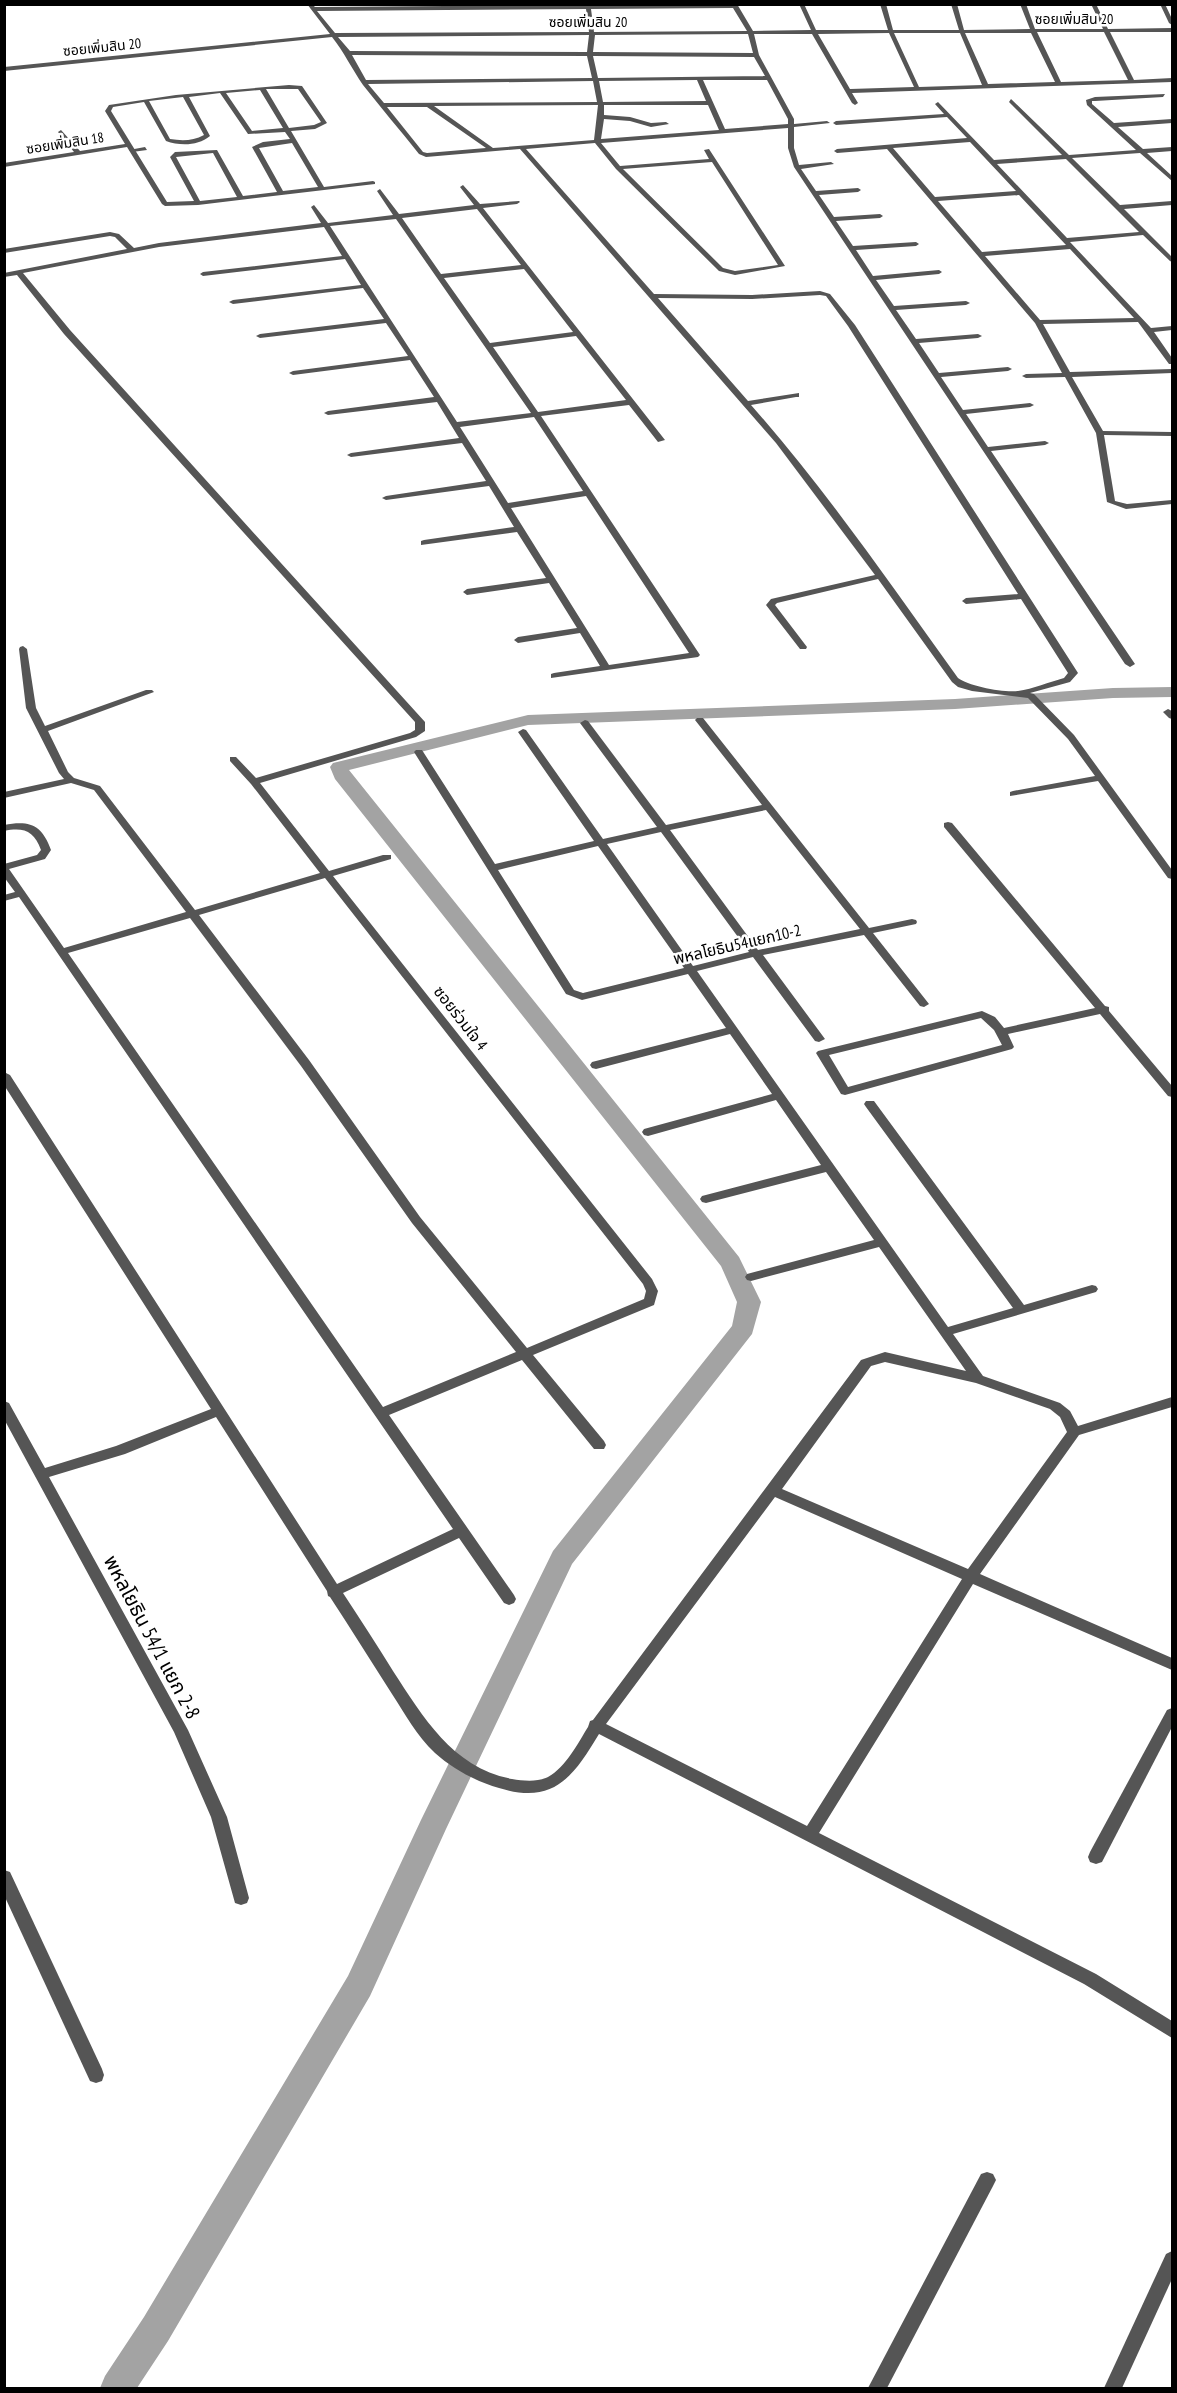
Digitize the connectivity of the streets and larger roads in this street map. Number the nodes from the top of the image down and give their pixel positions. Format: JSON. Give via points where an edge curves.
{"nodes":[{"id":1,"x":801,"y":4,"type":"edge"},
{"id":2,"x":883,"y":4,"type":"edge"},
{"id":3,"x":954,"y":4,"type":"edge"},
{"id":4,"x":1023,"y":4,"type":"edge"},
{"id":5,"x":1093,"y":4,"type":"edge"},
{"id":6,"x":1163,"y":4,"type":"edge"},
{"id":7,"x":734,"y":5,"type":"edge"},
{"id":8,"x":588,"y":6,"type":"edge"},
{"id":9,"x":1173,"y":6,"type":"edge"},
{"id":10,"x":311,"y":7,"type":"edge"},
{"id":11,"x":1173,"y":23,"type":"edge"},
{"id":12,"x":1173,"y":30,"type":"edge"},
{"id":13,"x":1033,"y":31,"type":"junction"},
{"id":14,"x":1104,"y":31,"type":"junction"},
{"id":15,"x":891,"y":32,"type":"junction"},
{"id":16,"x":962,"y":32,"type":"junction"},
{"id":17,"x":751,"y":33,"type":"junction"},
{"id":18,"x":814,"y":33,"type":"junction"},
{"id":19,"x":592,"y":34,"type":"junction"},
{"id":20,"x":334,"y":35,"type":"junction"},
{"id":21,"x":348,"y":52,"type":"junction"},
{"id":22,"x":590,"y":55,"type":"junction"},
{"id":23,"x":756,"y":55,"type":"junction"},
{"id":24,"x":4,"y":69,"type":"edge"},
{"id":25,"x":699,"y":78,"type":"junction"},
{"id":26,"x":768,"y":78,"type":"junction"},
{"id":27,"x":594,"y":79,"type":"junction"},
{"id":28,"x":1173,"y":80,"type":"edge"},
{"id":29,"x":364,"y":82,"type":"junction"},
{"id":30,"x":1132,"y":82,"type":"junction"},
{"id":31,"x":1059,"y":84,"type":"junction"},
{"id":32,"x":986,"y":86,"type":"junction"},
{"id":33,"x":916,"y":88,"type":"junction"},
{"id":34,"x":262,"y":89,"type":"junction"},
{"id":35,"x":848,"y":91,"type":"junction"},
{"id":36,"x":223,"y":93,"type":"junction"},
{"id":37,"x":1163,"y":95,"type":"dead end"},
{"id":38,"x":186,"y":96,"type":"junction"},
{"id":39,"x":146,"y":101,"type":"junction"},
{"id":40,"x":1011,"y":101,"type":"dead end"},
{"id":41,"x":709,"y":103,"type":"junction"},
{"id":42,"x":855,"y":103,"type":"dead end"},
{"id":43,"x":427,"y":104,"type":"junction"},
{"id":44,"x":599,"y":104,"type":"junction"},
{"id":45,"x":938,"y":104,"type":"dead end"},
{"id":46,"x":381,"y":105,"type":"junction"},
{"id":47,"x":948,"y":114,"type":"junction"},
{"id":48,"x":601,"y":117,"type":"junction"},
{"id":49,"x":1173,"y":121,"type":"edge"},
{"id":50,"x":827,"y":123,"type":"dead end"},
{"id":51,"x":836,"y":123,"type":"dead end"},
{"id":52,"x":666,"y":124,"type":"dead end"},
{"id":53,"x":792,"y":125,"type":"junction"},
{"id":54,"x":1113,"y":125,"type":"junction"},
{"id":55,"x":287,"y":130,"type":"junction"},
{"id":56,"x":61,"y":132,"type":"dead end"},
{"id":57,"x":723,"y":132,"type":"junction"},
{"id":58,"x":971,"y":140,"type":"junction"},
{"id":59,"x":294,"y":141,"type":"junction"},
{"id":60,"x":597,"y":142,"type":"junction"},
{"id":61,"x":889,"y":147,"type":"junction"},
{"id":62,"x":130,"y":148,"type":"junction"},
{"id":63,"x":522,"y":148,"type":"junction"},
{"id":64,"x":145,"y":149,"type":"dead end"},
{"id":65,"x":1173,"y":149,"type":"edge"},
{"id":66,"x":707,"y":150,"type":"dead end"},
{"id":67,"x":494,"y":151,"type":"junction"},
{"id":68,"x":837,"y":151,"type":"dead end"},
{"id":69,"x":1141,"y":151,"type":"junction"},
{"id":70,"x":78,"y":153,"type":"junction"},
{"id":71,"x":1068,"y":156,"type":"junction"},
{"id":72,"x":715,"y":160,"type":"junction"},
{"id":73,"x":992,"y":162,"type":"junction"},
{"id":74,"x":831,"y":164,"type":"dead end"},
{"id":75,"x":4,"y":165,"type":"edge"},
{"id":76,"x":797,"y":167,"type":"junction"},
{"id":77,"x":618,"y":168,"type":"junction"},
{"id":78,"x":1173,"y":179,"type":"edge"},
{"id":79,"x":374,"y":183,"type":"dead end"},
{"id":80,"x":463,"y":187,"type":"dead end"},
{"id":81,"x":322,"y":189,"type":"junction"},
{"id":82,"x":858,"y":190,"type":"dead end"},
{"id":83,"x":380,"y":191,"type":"dead end"},
{"id":84,"x":816,"y":193,"type":"junction"},
{"id":85,"x":1022,"y":193,"type":"junction"},
{"id":86,"x":281,"y":194,"type":"junction"},
{"id":87,"x":241,"y":198,"type":"junction"},
{"id":88,"x":933,"y":199,"type":"junction"},
{"id":89,"x":517,"y":202,"type":"dead end"},
{"id":90,"x":198,"y":203,"type":"junction"},
{"id":91,"x":1173,"y":203,"type":"edge"},
{"id":92,"x":477,"y":206,"type":"junction"},
{"id":93,"x":314,"y":207,"type":"dead end"},
{"id":94,"x":1121,"y":207,"type":"junction"},
{"id":95,"x":397,"y":215,"type":"junction"},
{"id":96,"x":880,"y":216,"type":"dead end"},
{"id":97,"x":834,"y":219,"type":"junction"},
{"id":98,"x":326,"y":224,"type":"junction"},
{"id":99,"x":1146,"y":233,"type":"junction"},
{"id":100,"x":1067,"y":240,"type":"junction"},
{"id":101,"x":916,"y":244,"type":"dead end"},
{"id":102,"x":1073,"y":247,"type":"junction"},
{"id":103,"x":131,"y":249,"type":"junction"},
{"id":104,"x":854,"y":249,"type":"junction"},
{"id":105,"x":4,"y":251,"type":"edge"},
{"id":106,"x":980,"y":254,"type":"junction"},
{"id":107,"x":347,"y":257,"type":"junction"},
{"id":108,"x":1172,"y":258,"type":"edge"},
{"id":109,"x":525,"y":267,"type":"junction"},
{"id":110,"x":939,"y":272,"type":"dead end"},
{"id":111,"x":18,"y":273,"type":"junction"},
{"id":112,"x":203,"y":274,"type":"dead end"},
{"id":113,"x":4,"y":276,"type":"edge"},
{"id":114,"x":440,"y":276,"type":"junction"},
{"id":115,"x":873,"y":278,"type":"junction"},
{"id":116,"x":366,"y":286,"type":"junction"},
{"id":117,"x":653,"y":296,"type":"junction"},
{"id":118,"x":232,"y":302,"type":"dead end"},
{"id":119,"x":966,"y":303,"type":"dead end"},
{"id":120,"x":893,"y":308,"type":"junction"},
{"id":121,"x":1140,"y":320,"type":"junction"},
{"id":122,"x":388,"y":321,"type":"junction"},
{"id":123,"x":1038,"y":322,"type":"junction"},
{"id":124,"x":1173,"y":328,"type":"edge"},
{"id":125,"x":1149,"y":330,"type":"junction"},
{"id":126,"x":577,"y":334,"type":"junction"},
{"id":127,"x":260,"y":336,"type":"dead end"},
{"id":128,"x":978,"y":336,"type":"dead end"},
{"id":129,"x":915,"y":341,"type":"junction"},
{"id":130,"x":488,"y":345,"type":"junction"},
{"id":131,"x":412,"y":358,"type":"junction"},
{"id":132,"x":1173,"y":362,"type":"edge"},
{"id":133,"x":1008,"y":369,"type":"dead end"},
{"id":134,"x":1173,"y":371,"type":"edge"},
{"id":135,"x":293,"y":372,"type":"dead end"},
{"id":136,"x":938,"y":375,"type":"junction"},
{"id":137,"x":1026,"y":376,"type":"dead end"},
{"id":138,"x":1068,"y":376,"type":"junction"},
{"id":139,"x":796,"y":395,"type":"dead end"},
{"id":140,"x":439,"y":399,"type":"junction"},
{"id":141,"x":631,"y":402,"type":"junction"},
{"id":142,"x":747,"y":403,"type":"junction"},
{"id":143,"x":1030,"y":405,"type":"dead end"},
{"id":144,"x":962,"y":412,"type":"junction"},
{"id":145,"x":328,"y":413,"type":"dead end"},
{"id":146,"x":537,"y":414,"type":"junction"},
{"id":147,"x":455,"y":424,"type":"junction"},
{"id":148,"x":1100,"y":433,"type":"junction"},
{"id":149,"x":1173,"y":434,"type":"edge"},
{"id":150,"x":464,"y":440,"type":"junction"},
{"id":151,"x":661,"y":440,"type":"dead end"},
{"id":152,"x":1045,"y":443,"type":"dead end"},
{"id":153,"x":987,"y":449,"type":"junction"},
{"id":154,"x":351,"y":455,"type":"dead end"},
{"id":155,"x":491,"y":483,"type":"junction"},
{"id":156,"x":589,"y":493,"type":"junction"},
{"id":157,"x":386,"y":498,"type":"dead end"},
{"id":158,"x":1173,"y":502,"type":"edge"},
{"id":159,"x":505,"y":506,"type":"junction"},
{"id":160,"x":519,"y":529,"type":"junction"},
{"id":161,"x":424,"y":543,"type":"dead end"},
{"id":162,"x":881,"y":576,"type":"junction"},
{"id":163,"x":550,"y":580,"type":"junction"},
{"id":164,"x":467,"y":592,"type":"dead end"},
{"id":165,"x":1024,"y":596,"type":"junction"},
{"id":166,"x":966,"y":601,"type":"dead end"},
{"id":167,"x":581,"y":630,"type":"junction"},
{"id":168,"x":518,"y":640,"type":"dead end"},
{"id":169,"x":803,"y":647,"type":"dead end"},
{"id":170,"x":23,"y":649,"type":"dead end"},
{"id":171,"x":1130,"y":664,"type":"dead end"},
{"id":172,"x":606,"y":668,"type":"junction"},
{"id":173,"x":554,"y":676,"type":"dead end"},
{"id":174,"x":149,"y":692,"type":"dead end"},
{"id":175,"x":1020,"y":693,"type":"junction"},
{"id":176,"x":700,"y":720,"type":"dead end"},
{"id":177,"x":585,"y":723,"type":"dead end"},
{"id":178,"x":42,"y":729,"type":"junction"},
{"id":179,"x":523,"y":732,"type":"dead end"},
{"id":180,"x":419,"y":752,"type":"dead end"},
{"id":181,"x":233,"y":759,"type":"dead end"},
{"id":182,"x":1101,"y":778,"type":"junction"},
{"id":183,"x":71,"y":780,"type":"junction"},
{"id":184,"x":254,"y":782,"type":"junction"},
{"id":185,"x":1013,"y":794,"type":"dead end"},
{"id":186,"x":4,"y":795,"type":"edge"},
{"id":187,"x":768,"y":807,"type":"junction"},
{"id":188,"x":948,"y":825,"type":"dead end"},
{"id":189,"x":4,"y":828,"type":"edge"},
{"id":190,"x":663,"y":829,"type":"junction"},
{"id":191,"x":601,"y":842,"type":"junction"},
{"id":192,"x":387,"y":857,"type":"dead end"},
{"id":193,"x":4,"y":868,"type":"edge"},
{"id":194,"x":492,"y":868,"type":"junction"},
{"id":195,"x":326,"y":875,"type":"junction"},
{"id":196,"x":1173,"y":876,"type":"edge"},
{"id":197,"x":20,"y":894,"type":"junction"},
{"id":198,"x":4,"y":898,"type":"edge"},
{"id":199,"x":192,"y":914,"type":"junction"},
{"id":200,"x":912,"y":922,"type":"dead end"},
{"id":201,"x":865,"y":931,"type":"junction"},
{"id":202,"x":62,"y":952,"type":"junction"},
{"id":203,"x":754,"y":954,"type":"junction"},
{"id":204,"x":691,"y":969,"type":"junction"},
{"id":205,"x":924,"y":1004,"type":"dead end"},
{"id":206,"x":1105,"y":1009,"type":"junction"},
{"id":207,"x":733,"y":1030,"type":"junction"},
{"id":208,"x":1001,"y":1032,"type":"junction"},
{"id":209,"x":819,"y":1039,"type":"dead end"},
{"id":210,"x":596,"y":1065,"type":"dead end"},
{"id":211,"x":4,"y":1075,"type":"edge"},
{"id":212,"x":1173,"y":1093,"type":"edge"},
{"id":213,"x":780,"y":1096,"type":"junction"},
{"id":214,"x":870,"y":1104,"type":"dead end"},
{"id":215,"x":648,"y":1132,"type":"dead end"},
{"id":216,"x":829,"y":1167,"type":"junction"},
{"id":217,"x":706,"y":1199,"type":"dead end"},
{"id":218,"x":881,"y":1242,"type":"junction"},
{"id":219,"x":751,"y":1277,"type":"dead end"},
{"id":220,"x":1092,"y":1288,"type":"dead end"},
{"id":221,"x":1021,"y":1310,"type":"junction"},
{"id":222,"x":945,"y":1332,"type":"junction"},
{"id":223,"x":524,"y":1353,"type":"junction"},
{"id":224,"x":978,"y":1379,"type":"junction"},
{"id":225,"x":1173,"y":1402,"type":"edge"},
{"id":226,"x":4,"y":1406,"type":"edge"},
{"id":227,"x":218,"y":1411,"type":"junction"},
{"id":228,"x":381,"y":1413,"type":"junction"},
{"id":229,"x":1074,"y":1432,"type":"junction"},
{"id":230,"x":599,"y":1445,"type":"dead end"},
{"id":231,"x":41,"y":1474,"type":"junction"},
{"id":232,"x":774,"y":1491,"type":"junction"},
{"id":233,"x":462,"y":1531,"type":"junction"},
{"id":234,"x":970,"y":1577,"type":"junction"},
{"id":235,"x":333,"y":1593,"type":"junction"},
{"id":236,"x":509,"y":1599,"type":"dead end"},
{"id":237,"x":1173,"y":1664,"type":"edge"},
{"id":238,"x":1173,"y":1714,"type":"edge"},
{"id":239,"x":595,"y":1725,"type":"junction"},
{"id":240,"x":810,"y":1834,"type":"junction"},
{"id":241,"x":1096,"y":1857,"type":"dead end"},
{"id":242,"x":4,"y":1877,"type":"edge"},
{"id":243,"x":241,"y":1898,"type":"dead end"},
{"id":244,"x":1173,"y":2030,"type":"edge"},
{"id":245,"x":96,"y":2075,"type":"dead end"},
{"id":246,"x":987,"y":2180,"type":"dead end"},
{"id":247,"x":1173,"y":2260,"type":"edge"},
{"id":248,"x":877,"y":2388,"type":"edge"},
{"id":249,"x":1113,"y":2388,"type":"edge"}],
"edges":[{"from":1,"to":18,"type":"street"},
{"from":2,"to":15,"type":"street"},
{"from":3,"to":16,"type":"street"},
{"from":4,"to":13,"type":"street"},
{"from":5,"to":14,"type":"street"},
{"from":6,"to":9,"type":"street"},
{"from":6,"to":11,"type":"street"},
{"from":7,"to":8,"type":"street"},
{"from":7,"to":17,"type":"street"},
{"from":8,"to":10,"type":"street"},
{"from":8,"to":19,"type":"street"},
{"from":10,"to":20,"type":"street"},
{"from":12,"to":14,"type":"street","name":"ซอยเพิ่มสิน 20"},
{"from":13,"to":14,"type":"street","name":"ซอยเพิ่มสิน 20"},
{"from":13,"to":16,"type":"street","name":"ซอยเพิ่มสิน 20"},
{"from":13,"to":31,"type":"street"},
{"from":14,"to":30,"type":"street"},
{"from":15,"to":16,"type":"street","name":"ซอยเพิ่มสิน 20"},
{"from":15,"to":18,"type":"street","name":"ซอยเพิ่มสิน 20"},
{"from":15,"to":33,"type":"street"},
{"from":16,"to":32,"type":"street"},
{"from":17,"to":18,"type":"street","name":"ซอยเพิ่มสิน 20"},
{"from":17,"to":19,"type":"street","name":"ซอยเพิ่มสิน 20"},
{"from":17,"to":23,"type":"street"},
{"from":18,"to":35,"type":"street"},
{"from":19,"to":20,"type":"street","name":"ซอยเพิ่มสิน 20"},
{"from":19,"to":22,"type":"street"},
{"from":20,"to":21,"type":"street"},
{"from":20,"to":24,"type":"street","name":"ซอยเพิ่มสิน 20"},
{"from":21,"to":22,"type":"street"},
{"from":21,"to":29,"type":"street"},
{"from":22,"to":23,"type":"street"},
{"from":22,"to":27,"type":"street"},
{"from":23,"to":26,"type":"street"},
{"from":25,"to":26,"type":"street"},
{"from":25,"to":27,"type":"street"},
{"from":25,"to":41,"type":"street"},
{"from":26,"to":53,"type":"street"},
{"from":27,"to":29,"type":"street"},
{"from":27,"to":44,"type":"street"},
{"from":28,"to":30,"type":"street"},
{"from":29,"to":46,"type":"street"},
{"from":30,"to":31,"type":"street"},
{"from":31,"to":32,"type":"street"},
{"from":32,"to":33,"type":"street"},
{"from":33,"to":35,"type":"street"},
{"from":34,"to":36,"type":"street"},
{"from":34,"to":55,"type":"street"},
{"from":34,"to":55,"type":"street","via":[[298,86],[324,123]]},
{"from":35,"to":42,"type":"street"},
{"from":36,"to":38,"type":"street"},
{"from":36,"to":55,"type":"street","via":[[247,132]]},
{"from":37,"to":54,"type":"street","via":[[1089,100]]},
{"from":38,"to":39,"type":"street"},
{"from":38,"to":39,"type":"street","via":[[207,136],[203,139],[168,140]]},
{"from":39,"to":62,"type":"street","via":[[108,109]]},
{"from":40,"to":71,"type":"street"},
{"from":41,"to":44,"type":"street"},
{"from":41,"to":57,"type":"street"},
{"from":43,"to":44,"type":"street"},
{"from":43,"to":46,"type":"street"},
{"from":43,"to":67,"type":"street"},
{"from":44,"to":48,"type":"street"},
{"from":45,"to":47,"type":"street"},
{"from":46,"to":67,"type":"street","via":[[421,153],[434,156]]},
{"from":47,"to":51,"type":"street"},
{"from":47,"to":58,"type":"street"},
{"from":48,"to":52,"type":"street"},
{"from":48,"to":60,"type":"street"},
{"from":49,"to":54,"type":"street"},
{"from":50,"to":53,"type":"street"},
{"from":53,"to":57,"type":"street"},
{"from":53,"to":76,"type":"street","via":[[791,148]]},
{"from":54,"to":69,"type":"street"},
{"from":55,"to":59,"type":"street"},
{"from":56,"to":70,"type":"street"},
{"from":57,"to":60,"type":"street"},
{"from":58,"to":61,"type":"street"},
{"from":58,"to":73,"type":"street"},
{"from":59,"to":81,"type":"street"},
{"from":59,"to":86,"type":"street","via":[[255,147]]},
{"from":60,"to":63,"type":"street"},
{"from":60,"to":77,"type":"street"},
{"from":61,"to":68,"type":"street"},
{"from":61,"to":88,"type":"street"},
{"from":62,"to":64,"type":"street","name":"ซอยเพิ่มสิน 18"},
{"from":62,"to":70,"type":"street","name":"ซอยเพิ่มสิน 18"},
{"from":62,"to":90,"type":"street","via":[[165,204]]},
{"from":63,"to":67,"type":"street"},
{"from":63,"to":117,"type":"street"},
{"from":65,"to":69,"type":"street"},
{"from":66,"to":72,"type":"street"},
{"from":69,"to":71,"type":"street"},
{"from":69,"to":78,"type":"street"},
{"from":70,"to":75,"type":"street","name":"ซอยเพิ่มสิน 18"},
{"from":71,"to":73,"type":"street"},
{"from":71,"to":94,"type":"street"},
{"from":72,"to":77,"type":"street"},
{"from":72,"to":77,"type":"street","via":[[782,266],[735,273],[721,270]]},
{"from":73,"to":85,"type":"street"},
{"from":74,"to":76,"type":"street"},
{"from":76,"to":84,"type":"street"},
{"from":79,"to":81,"type":"street"},
{"from":80,"to":92,"type":"street"},
{"from":81,"to":86,"type":"street"},
{"from":82,"to":84,"type":"street"},
{"from":83,"to":95,"type":"street"},
{"from":84,"to":97,"type":"street"},
{"from":85,"to":88,"type":"street"},
{"from":85,"to":100,"type":"street"},
{"from":86,"to":87,"type":"street"},
{"from":87,"to":90,"type":"street"},
{"from":87,"to":90,"type":"street","via":[[215,151],[175,154],[173,157]]},
{"from":88,"to":106,"type":"street"},
{"from":89,"to":92,"type":"street"},
{"from":91,"to":94,"type":"street"},
{"from":92,"to":95,"type":"street"},
{"from":92,"to":109,"type":"street"},
{"from":93,"to":98,"type":"street"},
{"from":94,"to":99,"type":"street"},
{"from":95,"to":98,"type":"street"},
{"from":95,"to":114,"type":"street"},
{"from":96,"to":97,"type":"street"},
{"from":97,"to":104,"type":"street"},
{"from":98,"to":103,"type":"street"},
{"from":98,"to":107,"type":"street"},
{"from":99,"to":100,"type":"street"},
{"from":99,"to":108,"type":"street"},
{"from":100,"to":102,"type":"street"},
{"from":101,"to":104,"type":"street"},
{"from":102,"to":106,"type":"street"},
{"from":102,"to":121,"type":"street"},
{"from":103,"to":105,"type":"street","via":[[117,235],[110,234]]},
{"from":103,"to":111,"type":"street"},
{"from":104,"to":115,"type":"street"},
{"from":106,"to":123,"type":"street"},
{"from":107,"to":112,"type":"street"},
{"from":107,"to":116,"type":"street"},
{"from":109,"to":114,"type":"street"},
{"from":109,"to":126,"type":"street"},
{"from":110,"to":115,"type":"street"},
{"from":111,"to":113,"type":"street"},
{"from":111,"to":184,"type":"street","via":[[420,722],[420,731],[413,735]]},
{"from":114,"to":130,"type":"street"},
{"from":115,"to":120,"type":"street"},
{"from":116,"to":118,"type":"street"},
{"from":116,"to":122,"type":"street"},
{"from":117,"to":142,"type":"street"},
{"from":117,"to":165,"type":"street","via":[[828,295]]},
{"from":119,"to":120,"type":"street"},
{"from":120,"to":129,"type":"street"},
{"from":121,"to":123,"type":"street"},
{"from":121,"to":125,"type":"street"},
{"from":122,"to":127,"type":"street"},
{"from":122,"to":131,"type":"street"},
{"from":123,"to":138,"type":"street"},
{"from":124,"to":125,"type":"street"},
{"from":125,"to":132,"type":"street"},
{"from":126,"to":130,"type":"street"},
{"from":126,"to":141,"type":"street"},
{"from":128,"to":129,"type":"street"},
{"from":129,"to":136,"type":"street"},
{"from":130,"to":146,"type":"street"},
{"from":131,"to":135,"type":"street"},
{"from":131,"to":140,"type":"street"},
{"from":133,"to":136,"type":"street"},
{"from":134,"to":138,"type":"street"},
{"from":136,"to":144,"type":"street"},
{"from":137,"to":138,"type":"street"},
{"from":138,"to":148,"type":"street"},
{"from":139,"to":142,"type":"street"},
{"from":140,"to":145,"type":"street"},
{"from":140,"to":147,"type":"street"},
{"from":141,"to":146,"type":"street"},
{"from":141,"to":151,"type":"street"},
{"from":142,"to":162,"type":"street"},
{"from":143,"to":144,"type":"street"},
{"from":144,"to":153,"type":"street"},
{"from":146,"to":147,"type":"street"},
{"from":146,"to":156,"type":"street"},
{"from":147,"to":150,"type":"street"},
{"from":148,"to":149,"type":"street"},
{"from":148,"to":158,"type":"street","via":[[1111,502],[1126,507]]},
{"from":150,"to":154,"type":"street"},
{"from":150,"to":155,"type":"street"},
{"from":152,"to":153,"type":"street"},
{"from":153,"to":171,"type":"street"},
{"from":155,"to":157,"type":"street"},
{"from":155,"to":159,"type":"street"},
{"from":156,"to":159,"type":"street"},
{"from":156,"to":172,"type":"street","via":[[695,656]]},
{"from":159,"to":160,"type":"street"},
{"from":160,"to":161,"type":"street"},
{"from":160,"to":163,"type":"street"},
{"from":162,"to":169,"type":"street","via":[[774,601],[770,605]]},
{"from":162,"to":175,"type":"street","via":[[961,685]]},
{"from":163,"to":164,"type":"street"},
{"from":163,"to":167,"type":"street"},
{"from":165,"to":166,"type":"street"},
{"from":165,"to":175,"type":"street","via":[[1073,673],[1067,680]]},
{"from":167,"to":168,"type":"street"},
{"from":167,"to":172,"type":"street"},
{"from":170,"to":178,"type":"street","via":[[31,708]]},
{"from":172,"to":173,"type":"street"},
{"from":174,"to":178,"type":"street"},
{"from":175,"to":182,"type":"street","via":[[1035,700],[1071,737]]},
{"from":176,"to":187,"type":"street"},
{"from":177,"to":190,"type":"street"},
{"from":178,"to":183,"type":"street"},
{"from":179,"to":191,"type":"street"},
{"from":180,"to":194,"type":"street"},
{"from":181,"to":184,"type":"street","name":"ซอยร่วมใจ 4"},
{"from":182,"to":185,"type":"street"},
{"from":182,"to":196,"type":"street"},
{"from":183,"to":186,"type":"street"},
{"from":183,"to":199,"type":"street","via":[[97,788]]},
{"from":184,"to":195,"type":"street","name":"ซอยร่วมใจ 4"},
{"from":187,"to":190,"type":"street"},
{"from":187,"to":201,"type":"street"},
{"from":188,"to":206,"type":"street"},
{"from":189,"to":193,"type":"street","via":[[33,827],[46,850],[41,857]]},
{"from":190,"to":191,"type":"street"},
{"from":190,"to":203,"type":"street"},
{"from":191,"to":194,"type":"street"},
{"from":191,"to":204,"type":"street"},
{"from":192,"to":195,"type":"street"},
{"from":193,"to":197,"type":"street"},
{"from":194,"to":204,"type":"street","name":"พหลโยธิน54แยก10-2","via":[[570,992],[582,997]]},
{"from":195,"to":199,"type":"street"},
{"from":195,"to":223,"type":"street","name":"ซอยร่วมใจ 4","via":[[652,1291],[650,1302]]},
{"from":197,"to":198,"type":"street"},
{"from":197,"to":202,"type":"street"},
{"from":199,"to":202,"type":"street"},
{"from":199,"to":223,"type":"street","via":[[416,1220]]},
{"from":200,"to":201,"type":"street","name":"พหลโยธิน54แยก10-2"},
{"from":201,"to":203,"type":"street","name":"พหลโยธิน54แยก10-2"},
{"from":201,"to":205,"type":"street"},
{"from":202,"to":228,"type":"street"},
{"from":203,"to":204,"type":"street","name":"พหลโยธิน54แยก10-2"},
{"from":203,"to":209,"type":"street"},
{"from":204,"to":207,"type":"street"},
{"from":206,"to":208,"type":"street"},
{"from":206,"to":212,"type":"street"},
{"from":207,"to":210,"type":"street"},
{"from":207,"to":213,"type":"street"},
{"from":208,"to":208,"type":"street","via":[[1008,1047],[845,1091],[822,1053],[982,1014]]},
{"from":211,"to":227,"type":"street"},
{"from":213,"to":215,"type":"street"},
{"from":213,"to":216,"type":"street"},
{"from":214,"to":221,"type":"street"},
{"from":216,"to":217,"type":"street"},
{"from":216,"to":218,"type":"street"},
{"from":218,"to":219,"type":"street"},
{"from":218,"to":222,"type":"street"},
{"from":220,"to":221,"type":"street"},
{"from":221,"to":222,"type":"street"},
{"from":222,"to":224,"type":"street"},
{"from":223,"to":228,"type":"street"},
{"from":223,"to":230,"type":"street"},
{"from":224,"to":229,"type":"street","via":[[1055,1406],[1065,1414]]},
{"from":224,"to":232,"type":"street","via":[[885,1358],[867,1363]]},
{"from":225,"to":229,"type":"street"},
{"from":226,"to":231,"type":"street","name":"พหลโยธิน 54/1 แยก 2-8"},
{"from":227,"to":231,"type":"street","via":[[120,1450]]},
{"from":227,"to":235,"type":"street"},
{"from":228,"to":233,"type":"street"},
{"from":229,"to":234,"type":"street"},
{"from":231,"to":243,"type":"street","name":"พหลโยธิน 54/1 แยก 2-8","via":[[181,1730],[219,1817]]},
{"from":232,"to":234,"type":"street"},
{"from":232,"to":239,"type":"street"},
{"from":233,"to":235,"type":"street"},
{"from":233,"to":236,"type":"street"},
{"from":234,"to":237,"type":"street"},
{"from":234,"to":240,"type":"street"},
{"from":235,"to":239,"type":"street","via":[[420,1725],[441,1750],[482,1776],[512,1786],[551,1784],[566,1772]]},
{"from":238,"to":241,"type":"street"},
{"from":239,"to":240,"type":"street"},
{"from":240,"to":244,"type":"street","via":[[1090,1979]]},
{"from":242,"to":245,"type":"street"},
{"from":246,"to":248,"type":"street"},
{"from":247,"to":249,"type":"street"}]}
